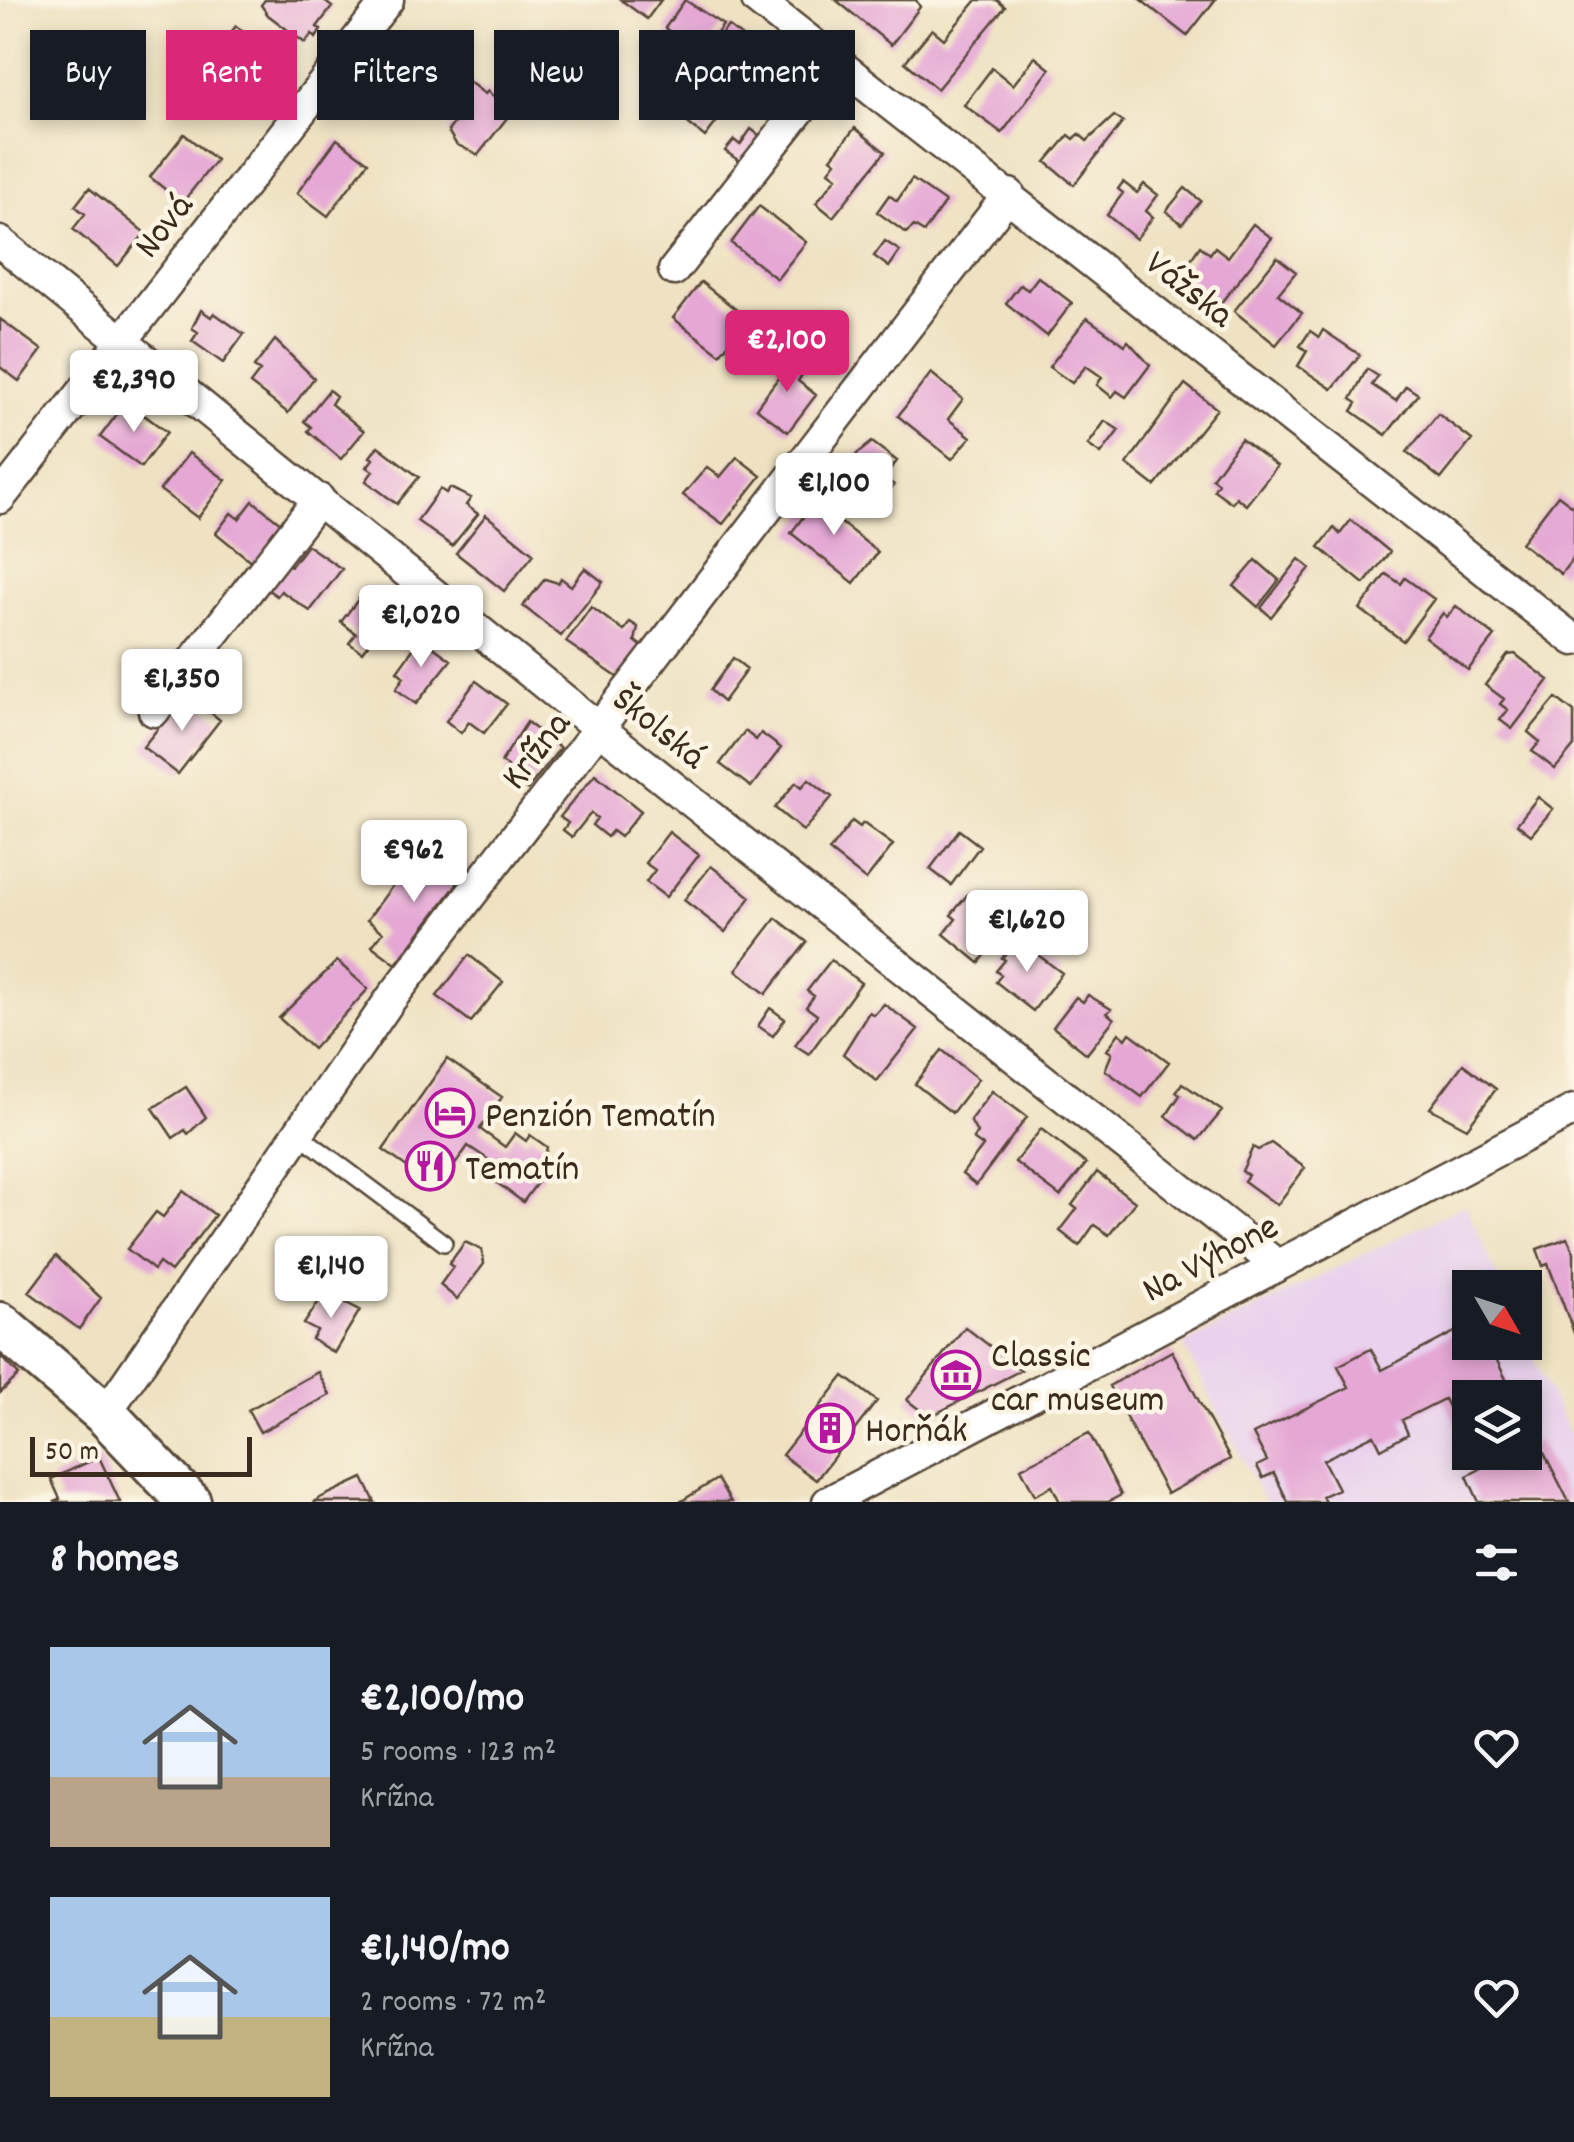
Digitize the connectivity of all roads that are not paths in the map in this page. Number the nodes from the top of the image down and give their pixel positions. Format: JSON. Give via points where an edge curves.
{"nodes":[{"id":1,"x":388,"y":0,"type":"edge"},
{"id":2,"x":757,"y":0,"type":"edge"},
{"id":3,"x":794,"y":30,"type":"edge"},
{"id":4,"x":855,"y":78,"type":"edge"},
{"id":5,"x":792,"y":120,"type":"edge"},
{"id":6,"x":1009,"y":194,"type":"junction"},
{"id":7,"x":0,"y":242,"type":"edge"},
{"id":8,"x":674,"y":270,"type":"dead end"},
{"id":9,"x":123,"y":339,"type":"junction"},
{"id":10,"x":0,"y":498,"type":"edge"},
{"id":11,"x":319,"y":499,"type":"junction"},
{"id":12,"x":1574,"y":640,"type":"edge"},
{"id":13,"x":154,"y":711,"type":"dead end"},
{"id":14,"x":600,"y":729,"type":"junction"},
{"id":15,"x":1573,"y":1114,"type":"edge"},
{"id":16,"x":300,"y":1134,"type":"junction"},
{"id":17,"x":444,"y":1243,"type":"dead end"},
{"id":18,"x":1277,"y":1266,"type":"junction"},
{"id":19,"x":0,"y":1324,"type":"edge"},
{"id":20,"x":105,"y":1414,"type":"junction"},
{"id":21,"x":190,"y":1502,"type":"edge"},
{"id":22,"x":828,"y":1502,"type":"edge"}],
"edges":[{"from":1,"to":9,"type":"street","name":"Nová"},
{"from":2,"to":3,"type":"street","name":"Vážska"},
{"from":4,"to":6,"type":"street","name":"Vážska"},
{"from":5,"to":8,"type":"street"},
{"from":6,"to":12,"type":"street","name":"Vážska"},
{"from":6,"to":14,"type":"street","name":"Krížna"},
{"from":7,"to":9,"type":"street","name":"Školská"},
{"from":9,"to":10,"type":"street","name":"Nová"},
{"from":9,"to":11,"type":"street","name":"Školská"},
{"from":11,"to":13,"type":"street"},
{"from":11,"to":14,"type":"street","name":"Školská"},
{"from":14,"to":16,"type":"street","name":"Krížna","via":[[390,1000]]},
{"from":14,"to":18,"type":"street","name":"Školská"},
{"from":15,"to":18,"type":"street","name":"Na Výhone"},
{"from":16,"to":17,"type":"lane"},
{"from":16,"to":20,"type":"street","name":"Krížna"},
{"from":18,"to":22,"type":"street","name":"Na Výhone"},
{"from":19,"to":20,"type":"main road"},
{"from":20,"to":21,"type":"main road"}]}
